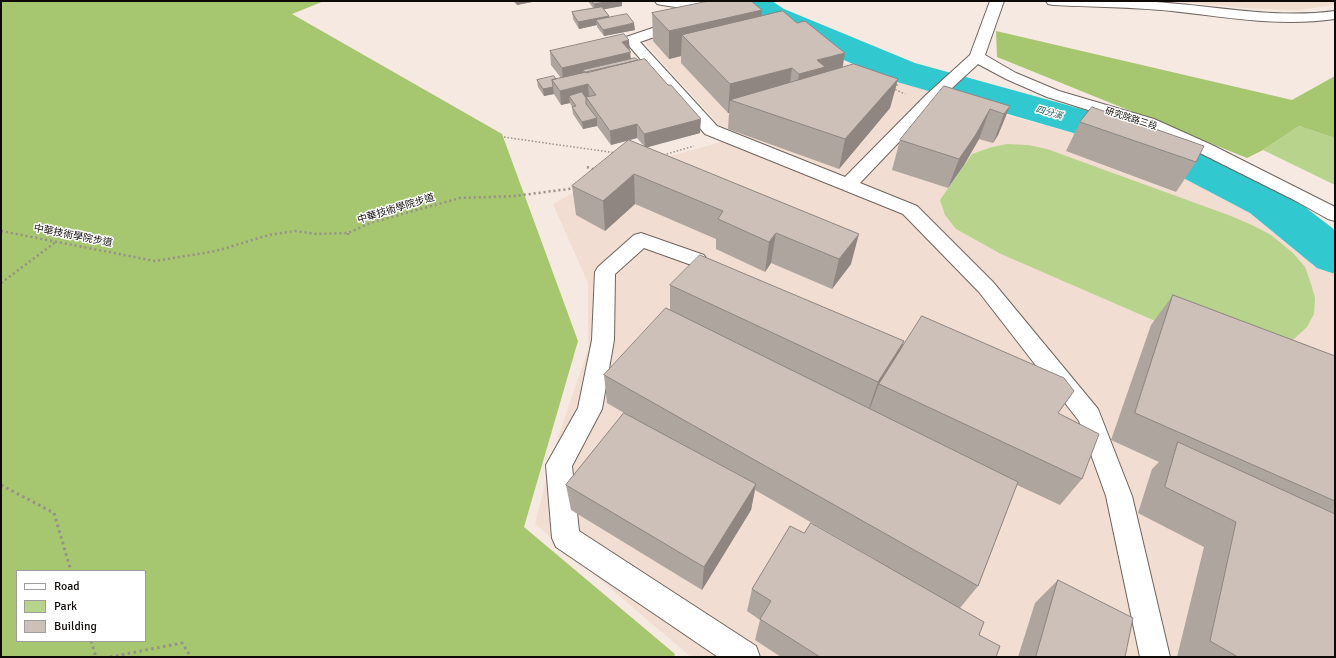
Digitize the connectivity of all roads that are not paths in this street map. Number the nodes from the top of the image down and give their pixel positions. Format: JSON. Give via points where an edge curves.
{"nodes":[{"id":1,"x":662,"y":1,"type":"edge"},
{"id":2,"x":725,"y":1,"type":"edge"},
{"id":3,"x":997,"y":1,"type":"edge"},
{"id":4,"x":1053,"y":1,"type":"edge"},
{"id":5,"x":696,"y":6,"type":"junction"},
{"id":6,"x":1335,"y":15,"type":"edge"},
{"id":7,"x":977,"y":57,"type":"junction"},
{"id":8,"x":847,"y":186,"type":"junction"},
{"id":9,"x":1335,"y":215,"type":"edge"},
{"id":10,"x":697,"y":260,"type":"edge"},
{"id":11,"x":745,"y":657,"type":"edge"},
{"id":12,"x":1155,"y":657,"type":"edge"}],
"edges":[{"from":1,"to":5,"type":"street"},
{"from":2,"to":5,"type":"street"},
{"from":3,"to":7,"type":"street"},
{"from":4,"to":6,"type":"street","via":[[1314,19]]},
{"from":5,"to":8,"type":"street","via":[[694,18],[631,40],[711,130]]},
{"from":7,"to":8,"type":"street","via":[[930,100]]},
{"from":7,"to":9,"type":"street","name":"研究院路三段","via":[[1011,76],[1053,94],[1148,123],[1274,182]]},
{"from":8,"to":12,"type":"street","via":[[910,210],[986,287],[1089,416],[1119,496]]},
{"from":10,"to":11,"type":"street","via":[[641,240],[605,272],[603,340],[590,409],[559,465],[566,538]]}]}
